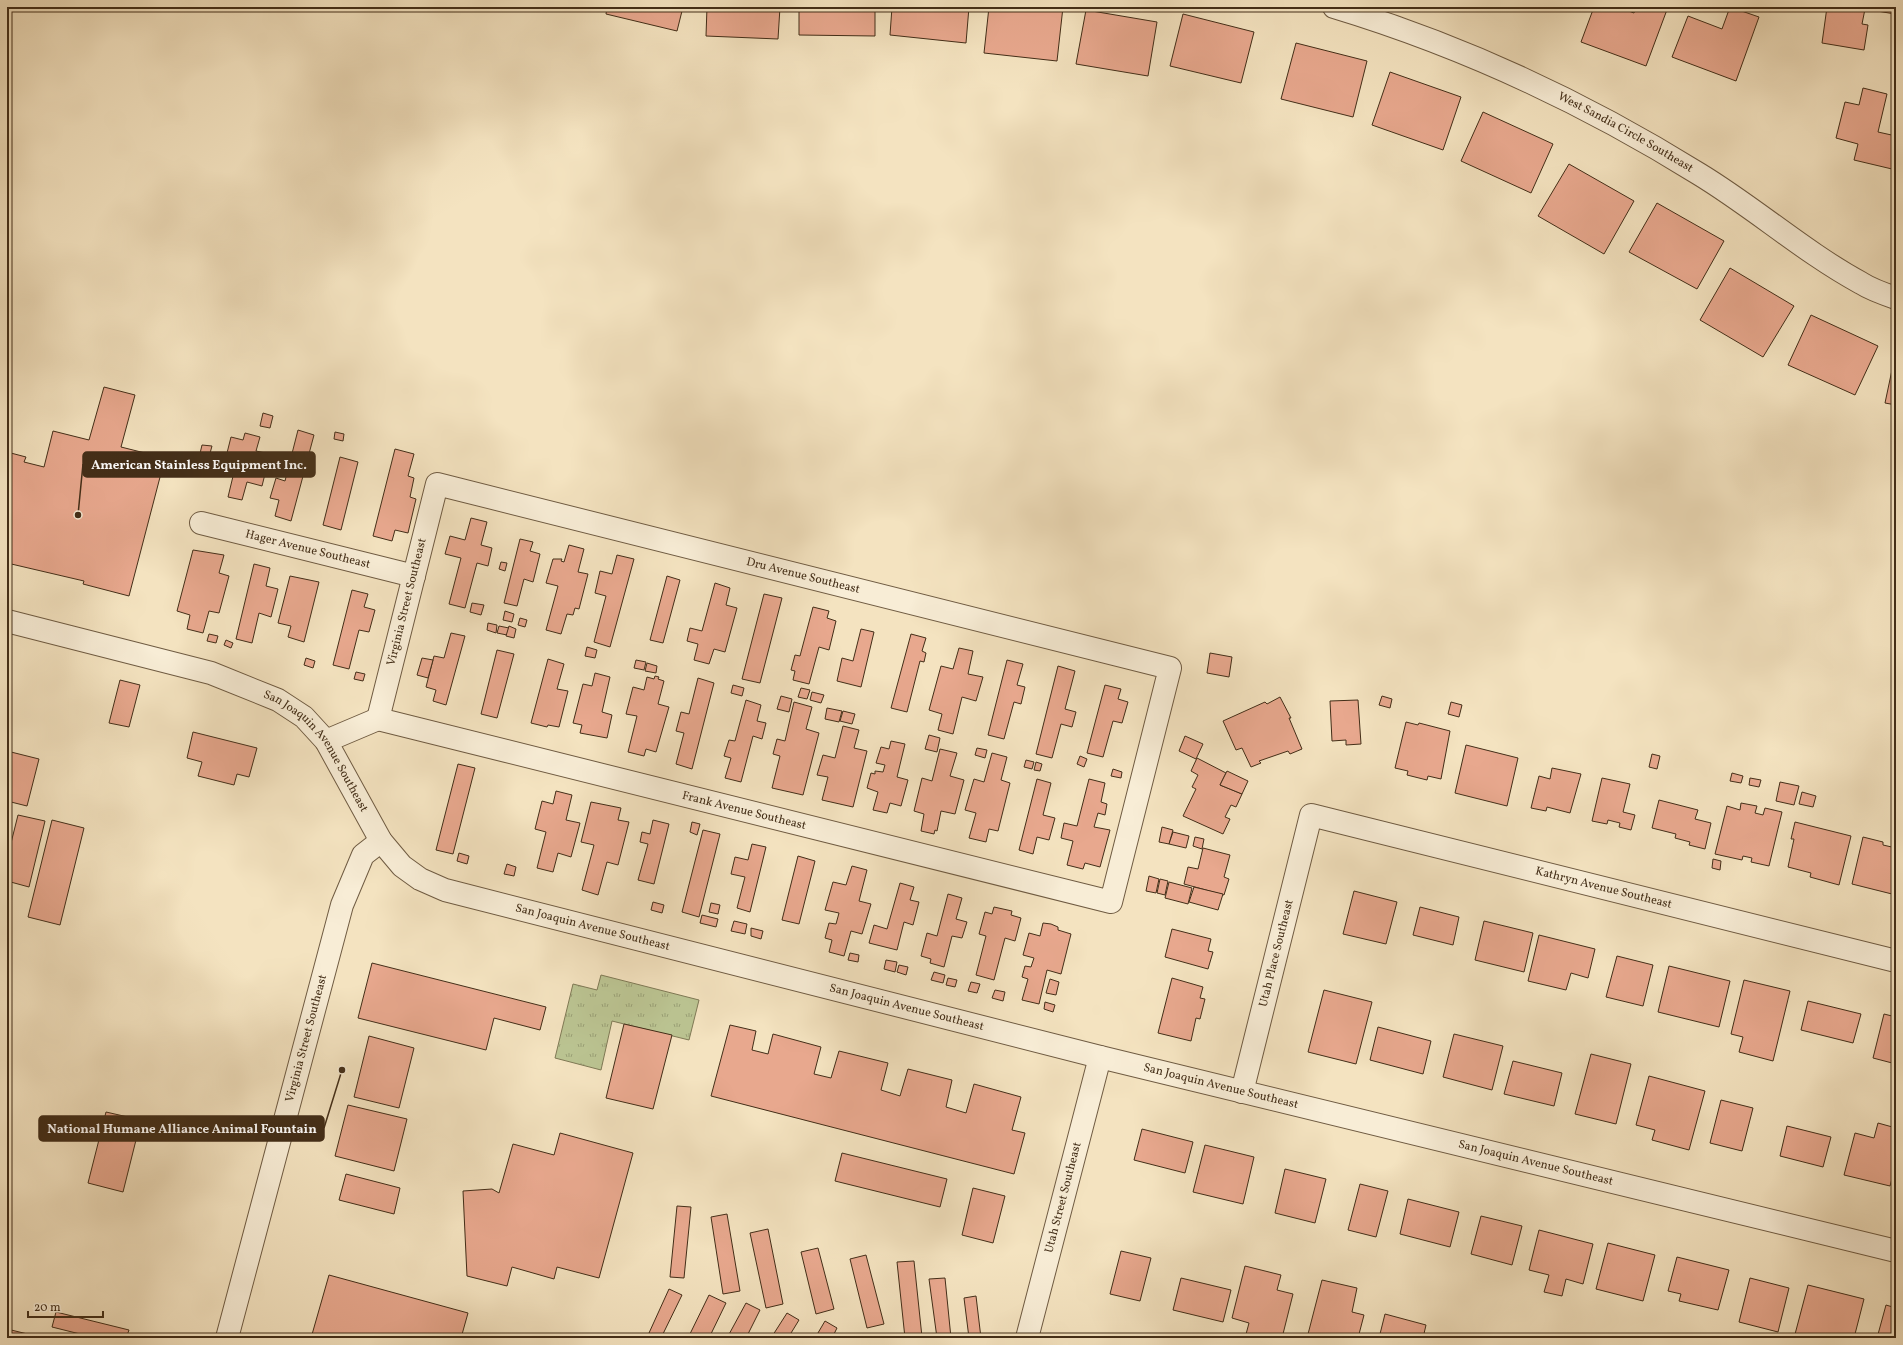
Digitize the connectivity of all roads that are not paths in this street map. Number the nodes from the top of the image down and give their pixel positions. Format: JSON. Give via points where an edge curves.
{"nodes":[{"id":1,"x":1334,"y":7,"type":"edge"},
{"id":2,"x":1896,"y":298,"type":"edge"},
{"id":3,"x":437,"y":484,"type":"joint"},
{"id":4,"x":201,"y":523,"type":"dead end"},
{"id":5,"x":414,"y":576,"type":"junction"},
{"id":6,"x":7,"y":621,"type":"edge"},
{"id":7,"x":378,"y":719,"type":"junction"},
{"id":8,"x":326,"y":741,"type":"junction"},
{"id":9,"x":1311,"y":815,"type":"joint"},
{"id":10,"x":381,"y":841,"type":"junction"},
{"id":11,"x":1111,"y":902,"type":"joint"},
{"id":12,"x":1896,"y":961,"type":"edge"},
{"id":13,"x":1100,"y":1057,"type":"junction"},
{"id":14,"x":1242,"y":1092,"type":"junction"},
{"id":15,"x":1896,"y":1251,"type":"edge"},
{"id":16,"x":227,"y":1338,"type":"edge"},
{"id":17,"x":1028,"y":1338,"type":"edge"}],
"edges":[{"from":1,"to":2,"type":"street","name":"West Sandia Circle Southeast","via":[[1442,44],[1509,72],[1631,133],[1728,192],[1825,262],[1862,284]]},
{"from":3,"to":5,"type":"street","name":"Virginia Street Southeast"},
{"from":3,"to":11,"type":"street","name":"Dru Avenue Southeast","via":[[1170,668]]},
{"from":4,"to":5,"type":"street","name":"Hager Avenue Southeast"},
{"from":5,"to":7,"type":"street","name":"Virginia Street Southeast"},
{"from":6,"to":8,"type":"street","name":"San Joaquin Avenue Southeast","via":[[238,682],[278,700],[304,716]]},
{"from":7,"to":8,"type":"street"},
{"from":7,"to":11,"type":"street","name":"Frank Avenue Southeast"},
{"from":8,"to":10,"type":"street","name":"San Joaquin Avenue Southeast"},
{"from":9,"to":12,"type":"street","name":"Kathryn Avenue Southeast"},
{"from":9,"to":14,"type":"street","name":"Utah Place Southeast"},
{"from":10,"to":13,"type":"street","name":"San Joaquin Avenue Southeast","via":[[402,866],[420,879],[445,890]]},
{"from":10,"to":16,"type":"street","name":"Virginia Street Southeast","via":[[363,855],[342,905]]},
{"from":13,"to":14,"type":"street","name":"San Joaquin Avenue Southeast"},
{"from":13,"to":17,"type":"street","name":"Utah Street Southeast"},
{"from":14,"to":15,"type":"street","name":"San Joaquin Avenue Southeast"}]}
